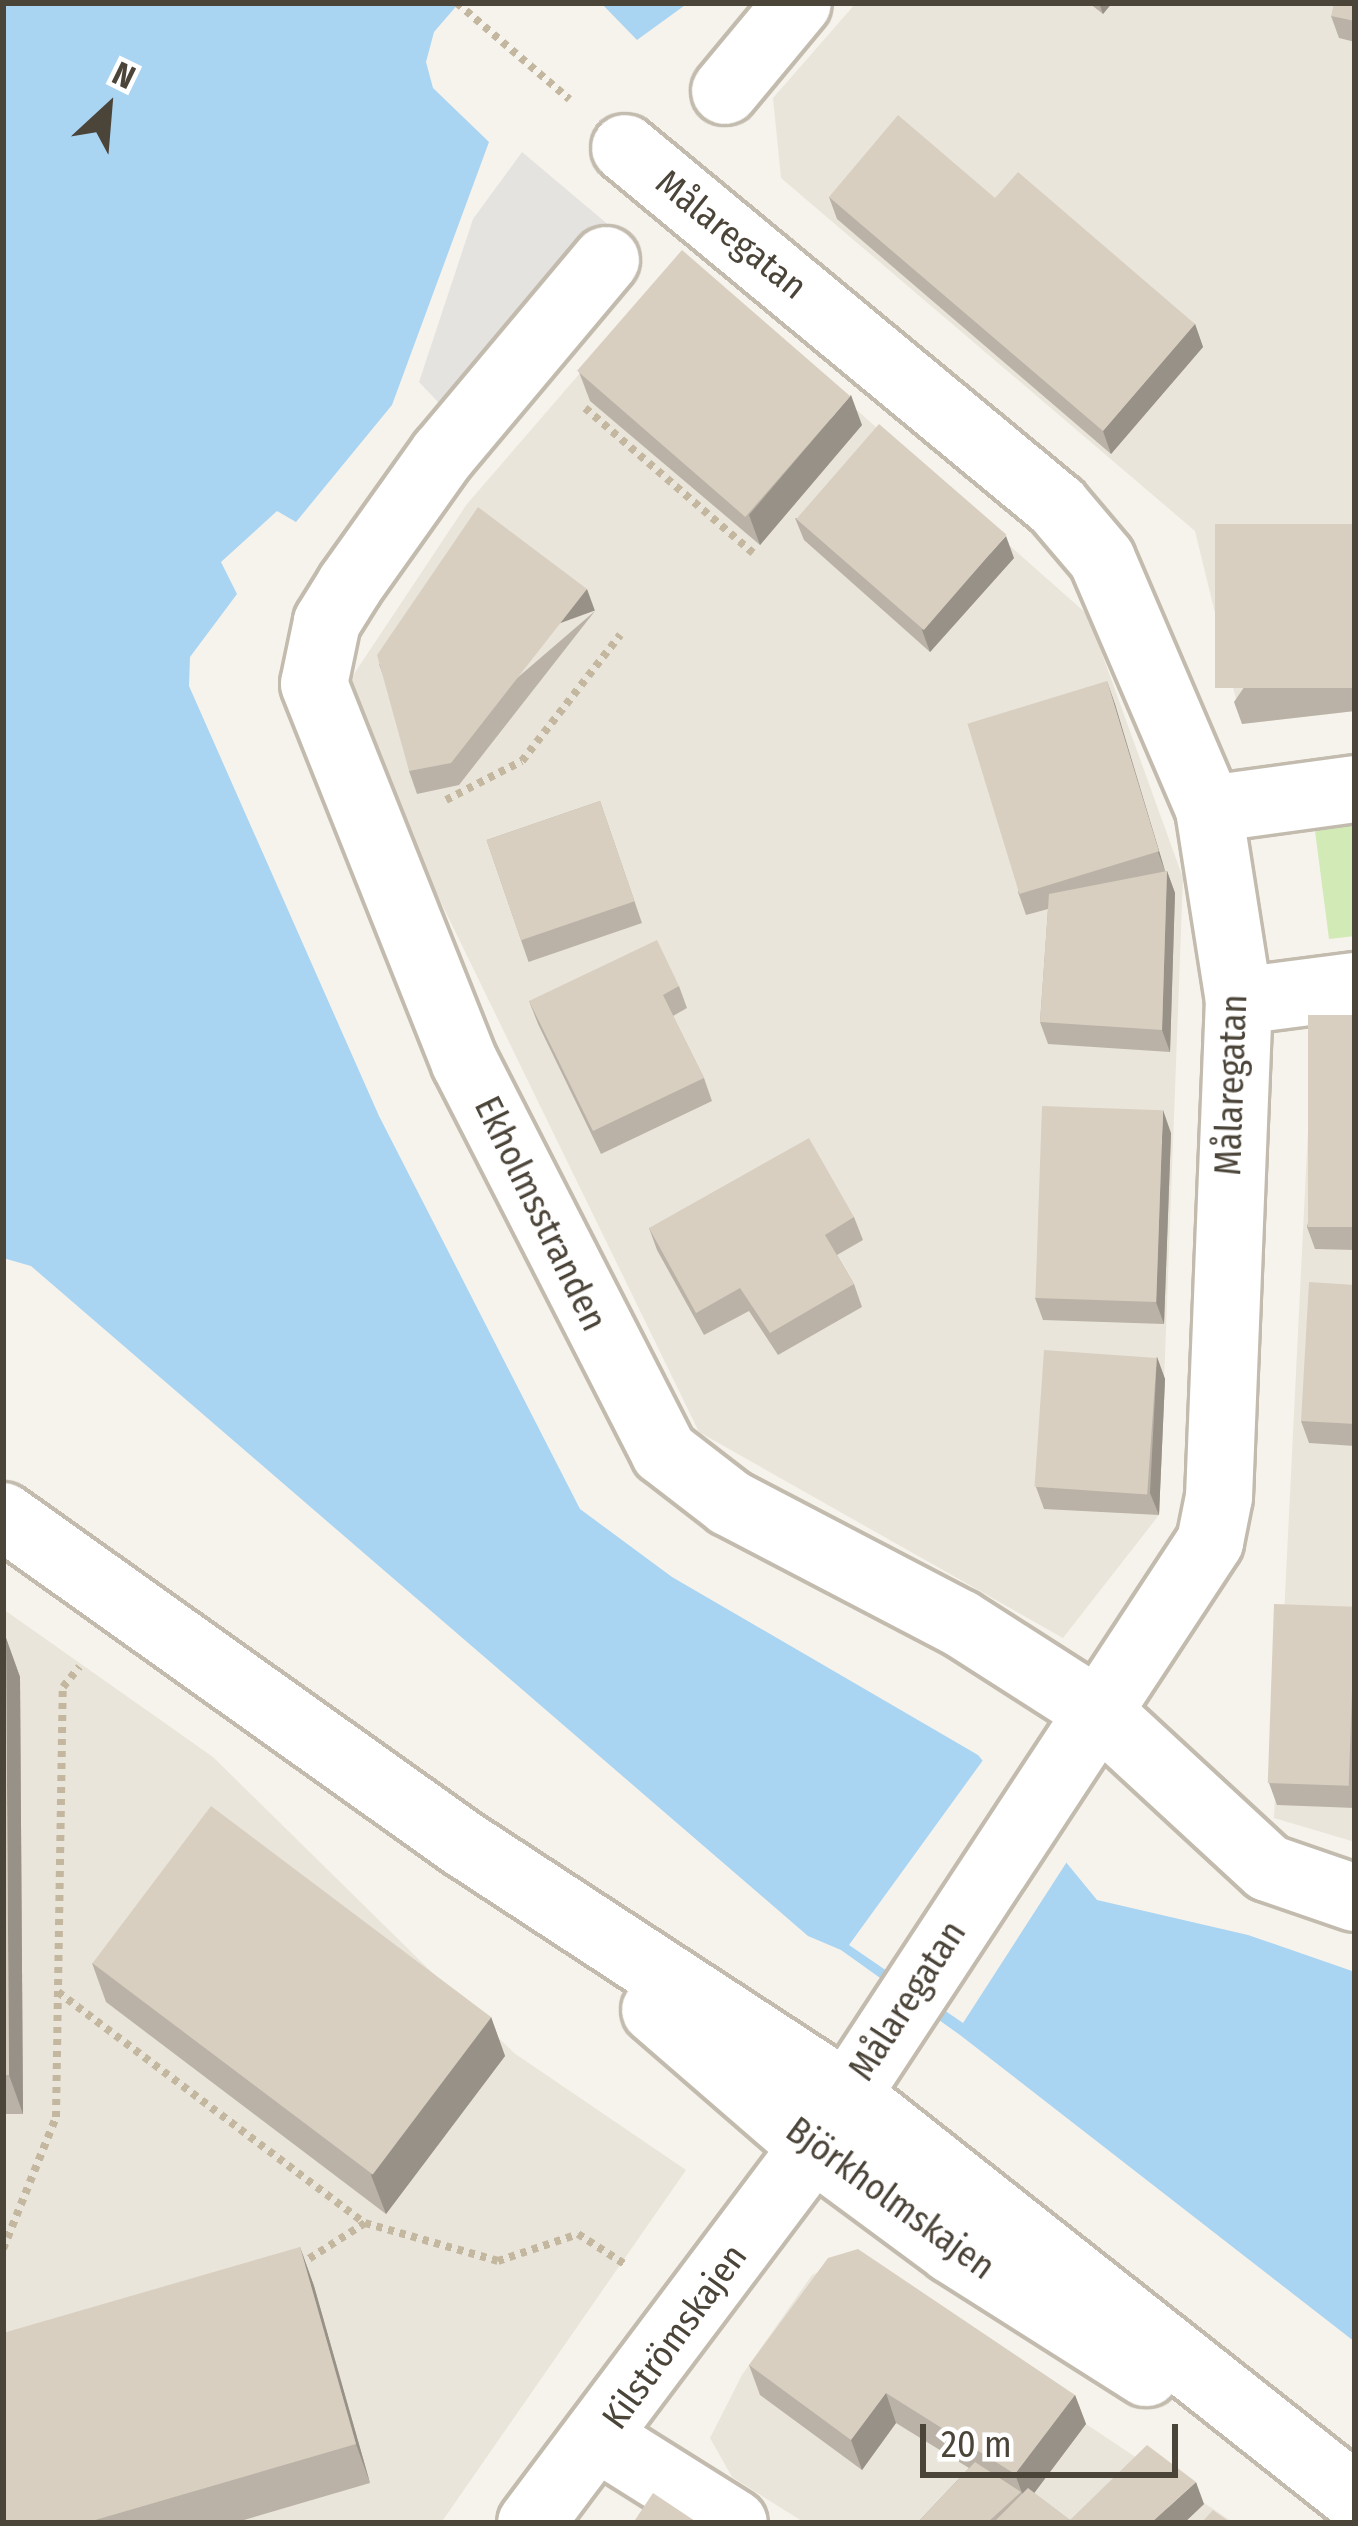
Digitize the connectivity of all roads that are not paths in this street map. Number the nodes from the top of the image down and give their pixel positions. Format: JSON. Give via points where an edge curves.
{"nodes":[{"id":1,"x":798,"y":3,"type":"edge"},
{"id":2,"x":725,"y":91,"type":"dead end"},
{"id":3,"x":625,"y":148,"type":"dead end"},
{"id":4,"x":606,"y":260,"type":"dead end"},
{"id":5,"x":1355,"y":788,"type":"edge"},
{"id":6,"x":1209,"y":809,"type":"junction"},
{"id":7,"x":1355,"y":986,"type":"edge"},
{"id":8,"x":1239,"y":1001,"type":"junction"},
{"id":9,"x":3,"y":1516,"type":"edge"},
{"id":10,"x":1099,"y":1712,"type":"junction"},
{"id":11,"x":1355,"y":1898,"type":"edge"},
{"id":12,"x":830,"y":2121,"type":"junction"},
{"id":13,"x":600,"y":2438,"type":"junction"},
{"id":14,"x":1355,"y":2501,"type":"edge"},
{"id":15,"x":531,"y":2523,"type":"edge"},
{"id":16,"x":734,"y":2523,"type":"edge"}],
"edges":[{"from":1,"to":2,"type":"street"},
{"from":3,"to":6,"type":"street","name":"Målaregatan","via":[[1057,506],[1102,560]]},
{"from":4,"to":10,"type":"street","name":"Ekholmsstranden","via":[[443,454],[327,622],[314,684],[369,839],[465,1063],[664,1452],[730,1503],[959,1623]]},
{"from":5,"to":6,"type":"street"},
{"from":6,"to":8,"type":"street","name":"Målaregatan"},
{"from":7,"to":8,"type":"street"},
{"from":8,"to":10,"type":"street","name":"Målaregatan","via":[[1219,1497],[1210,1542]]},
{"from":9,"to":12,"type":"street","name":"Björkholmskajen","via":[[462,1843]]},
{"from":10,"to":11,"type":"street","name":"Ekholmsstranden","via":[[1268,1868]]},
{"from":10,"to":12,"type":"street","name":"Målaregatan"},
{"from":12,"to":13,"type":"street","name":"Kilströmskajen"},
{"from":12,"to":14,"type":"street","name":"Björkholmskajen","via":[[952,2250]]},
{"from":13,"to":15,"type":"street","name":"Kilströmskajen"},
{"from":13,"to":16,"type":"street"}]}
